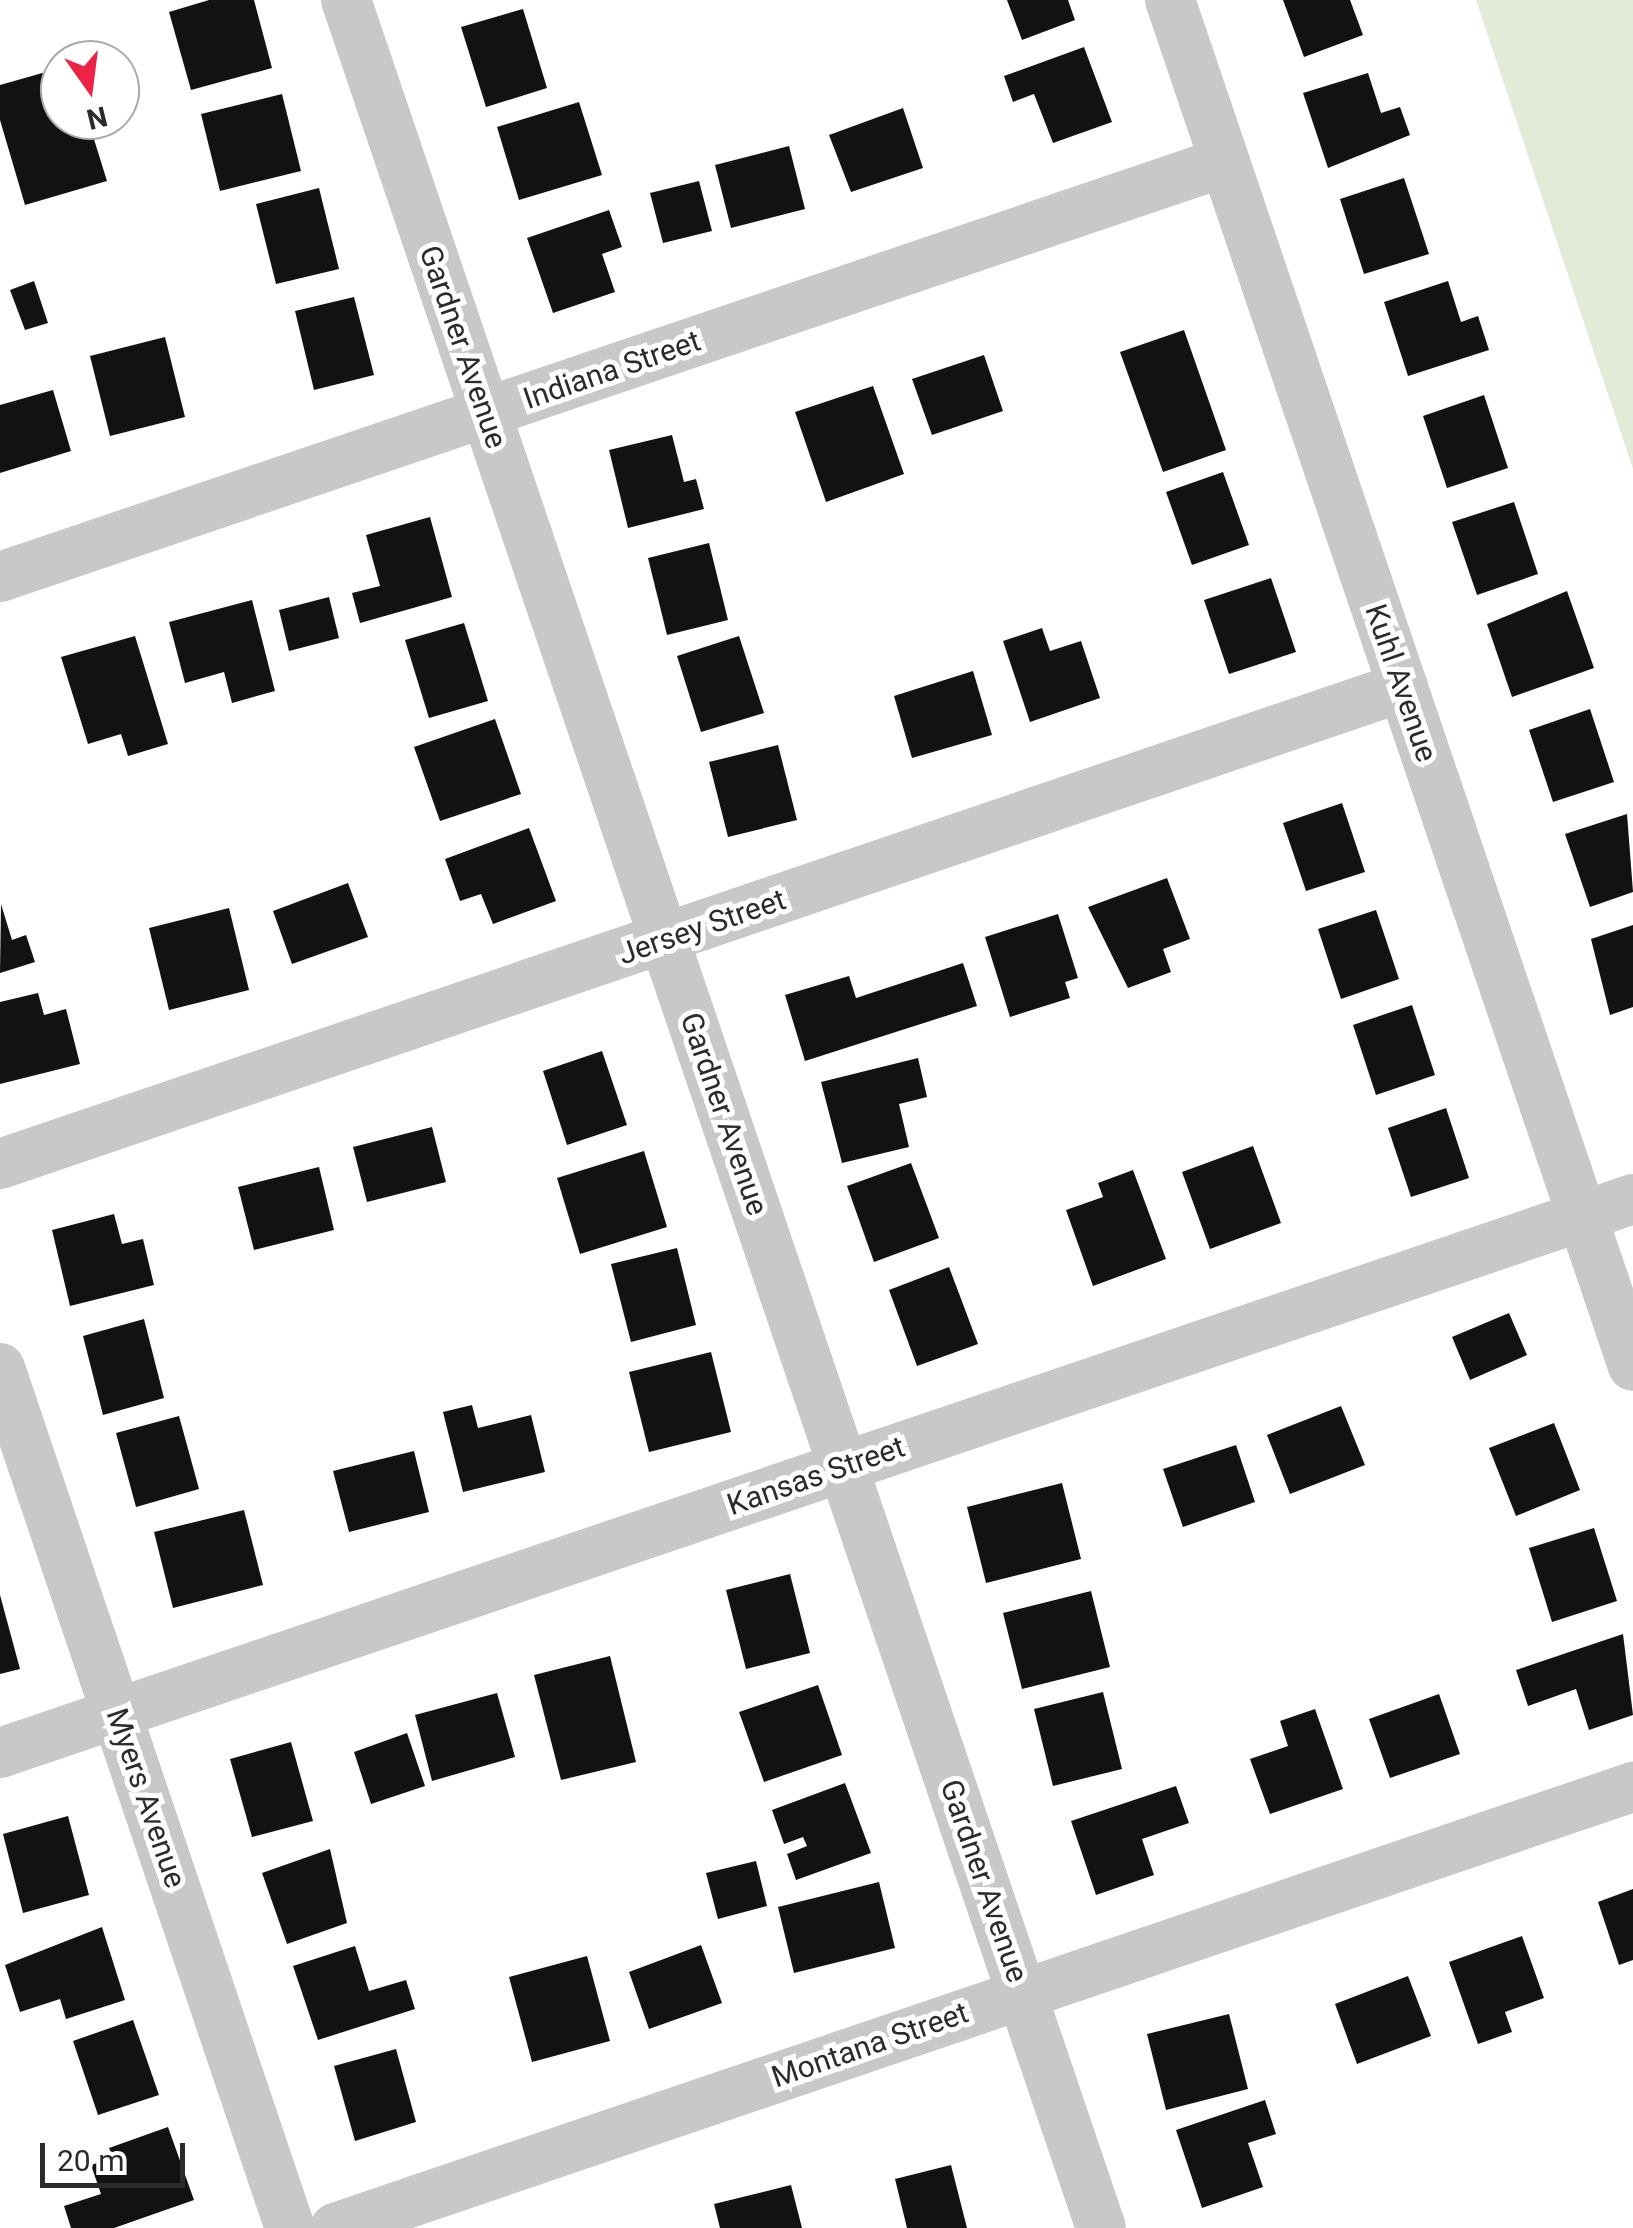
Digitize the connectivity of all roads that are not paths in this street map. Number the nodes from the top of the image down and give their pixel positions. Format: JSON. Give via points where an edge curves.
{"nodes":[{"id":1,"x":346,"y":0,"type":"edge"},
{"id":2,"x":1170,"y":0,"type":"edge"},
{"id":3,"x":1225,"y":162,"type":"junction"},
{"id":4,"x":486,"y":413,"type":"junction"},
{"id":5,"x":0,"y":577,"type":"edge"},
{"id":6,"x":1402,"y":688,"type":"junction"},
{"id":7,"x":664,"y":939,"type":"junction"},
{"id":8,"x":0,"y":1164,"type":"edge"},
{"id":9,"x":1633,"y":1199,"type":"edge"},
{"id":10,"x":1582,"y":1216,"type":"junction"},
{"id":11,"x":1633,"y":1366,"type":"edge"},
{"id":12,"x":0,"y":1368,"type":"edge"},
{"id":13,"x":844,"y":1466,"type":"junction"},
{"id":14,"x":118,"y":1714,"type":"junction"},
{"id":15,"x":0,"y":1754,"type":"edge"},
{"id":16,"x":1633,"y":1787,"type":"edge"},
{"id":17,"x":1022,"y":1993,"type":"junction"},
{"id":18,"x":290,"y":2228,"type":"edge"},
{"id":19,"x":335,"y":2228,"type":"edge"},
{"id":20,"x":1101,"y":2228,"type":"edge"}],
"edges":[{"from":1,"to":4,"type":"street","name":"Gardner Avenue"},
{"from":2,"to":3,"type":"street","name":"Kuhl Avenue"},
{"from":3,"to":4,"type":"street","name":"Indiana Street"},
{"from":3,"to":6,"type":"street","name":"Kuhl Avenue"},
{"from":4,"to":5,"type":"street","name":"Indiana Street"},
{"from":4,"to":7,"type":"street","name":"Gardner Avenue"},
{"from":6,"to":7,"type":"street","name":"Jersey Street"},
{"from":6,"to":10,"type":"street","name":"Kuhl Avenue"},
{"from":7,"to":8,"type":"street","name":"Jersey Street"},
{"from":7,"to":13,"type":"street","name":"Gardner Avenue"},
{"from":9,"to":10,"type":"street","name":"Kansas Street"},
{"from":10,"to":11,"type":"street","name":"Kuhl Avenue"},
{"from":10,"to":13,"type":"street","name":"Kansas Street"},
{"from":12,"to":14,"type":"street","name":"Myers Avenue"},
{"from":13,"to":14,"type":"street","name":"Kansas Street"},
{"from":13,"to":17,"type":"street","name":"Gardner Avenue"},
{"from":14,"to":15,"type":"street","name":"Kansas Street"},
{"from":14,"to":18,"type":"street","name":"Myers Avenue"},
{"from":16,"to":17,"type":"street","name":"Montana Street"},
{"from":17,"to":19,"type":"street","name":"Montana Street"},
{"from":17,"to":20,"type":"street","name":"Gardner Avenue"}]}
